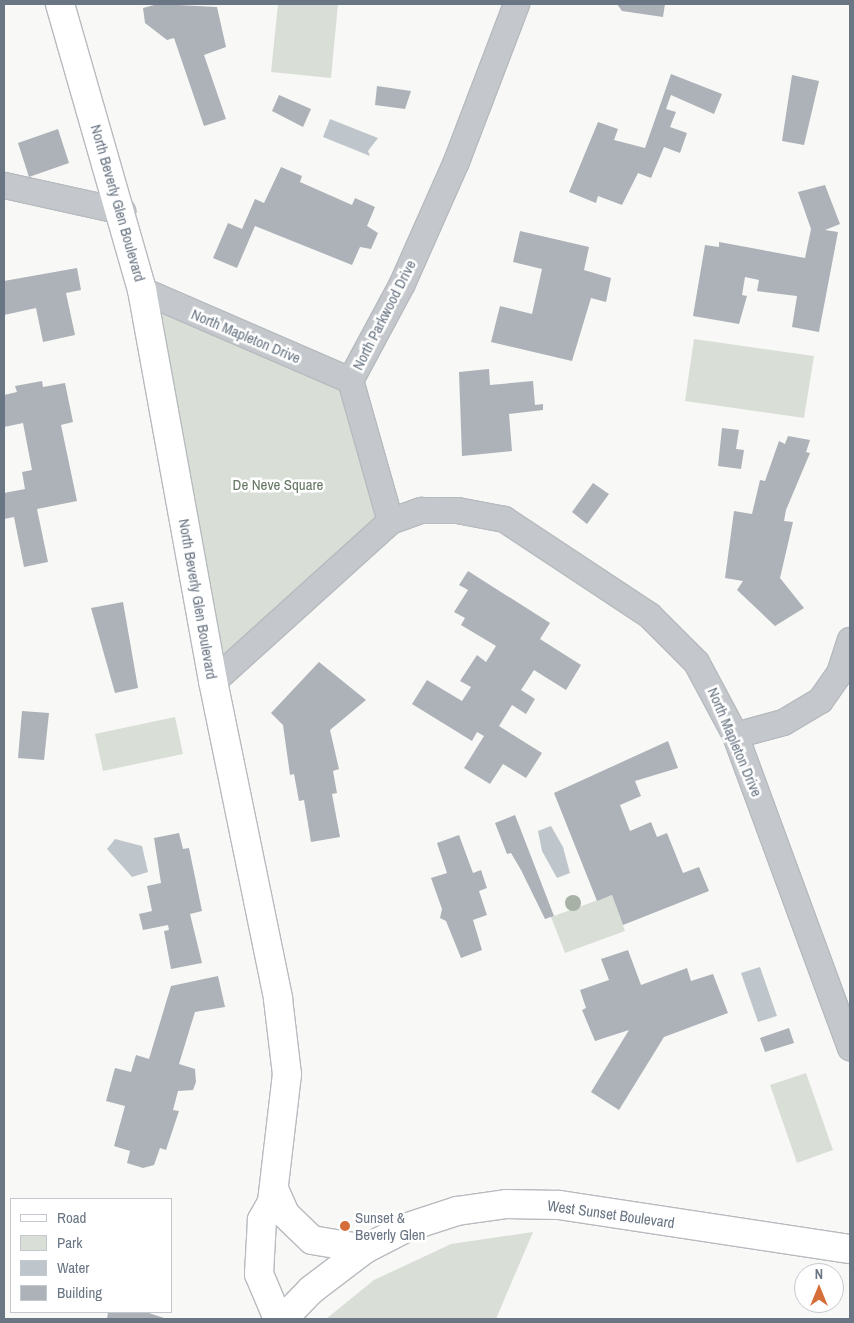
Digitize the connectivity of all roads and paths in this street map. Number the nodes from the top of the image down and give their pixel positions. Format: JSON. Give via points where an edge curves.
{"nodes":[{"id":1,"x":60,"y":4,"type":"edge"},
{"id":2,"x":516,"y":4,"type":"edge"},
{"id":3,"x":4,"y":185,"type":"edge"},
{"id":4,"x":122,"y":211,"type":"junction"},
{"id":5,"x":142,"y":290,"type":"junction"},
{"id":6,"x":350,"y":380,"type":"junction"},
{"id":7,"x":390,"y":521,"type":"junction"},
{"id":8,"x":850,"y":640,"type":"edge"},
{"id":9,"x":213,"y":681,"type":"junction"},
{"id":10,"x":735,"y":735,"type":"junction"},
{"id":11,"x":850,"y":1047,"type":"edge"},
{"id":12,"x":273,"y":1196,"type":"junction"},
{"id":13,"x":850,"y":1249,"type":"edge"},
{"id":14,"x":365,"y":1250,"type":"junction"},
{"id":15,"x":274,"y":1306,"type":"edge"},
{"id":16,"x":284,"y":1319,"type":"edge"}],
"edges":[{"from":1,"to":4,"type":"main road","name":"North Beverly Glen Boulevard"},
{"from":2,"to":6,"type":"street","name":"North Parkwood Drive","via":[[456,161],[402,283]]},
{"from":3,"to":4,"type":"street"},
{"from":4,"to":5,"type":"main road","name":"North Beverly Glen Boulevard"},
{"from":5,"to":6,"type":"street","name":"North Mapleton Drive"},
{"from":5,"to":9,"type":"main road","name":"North Beverly Glen Boulevard"},
{"from":6,"to":7,"type":"street","name":"North Parkwood Drive"},
{"from":7,"to":9,"type":"street"},
{"from":7,"to":10,"type":"street","name":"North Mapleton Drive","via":[[421,510],[457,510],[504,519],[649,615],[696,662]]},
{"from":8,"to":10,"type":"street","via":[[839,673],[820,700],[783,722]]},
{"from":9,"to":12,"type":"main road","name":"North Beverly Glen Boulevard","via":[[284,1038],[287,1074]]},
{"from":10,"to":11,"type":"street","name":"North Mapleton Drive"},
{"from":12,"to":14,"type":"main road","via":[[285,1214],[312,1240]]},
{"from":12,"to":15,"type":"main road","name":"North Beverly Glen Boulevard","via":[[262,1220],[259,1274]]},
{"from":13,"to":14,"type":"main road","name":"West Sunset Boulevard","via":[[559,1205],[506,1204],[457,1211],[408,1227]]},
{"from":14,"to":16,"type":"main road","name":"West Sunset Boulevard","via":[[311,1290]]}]}
